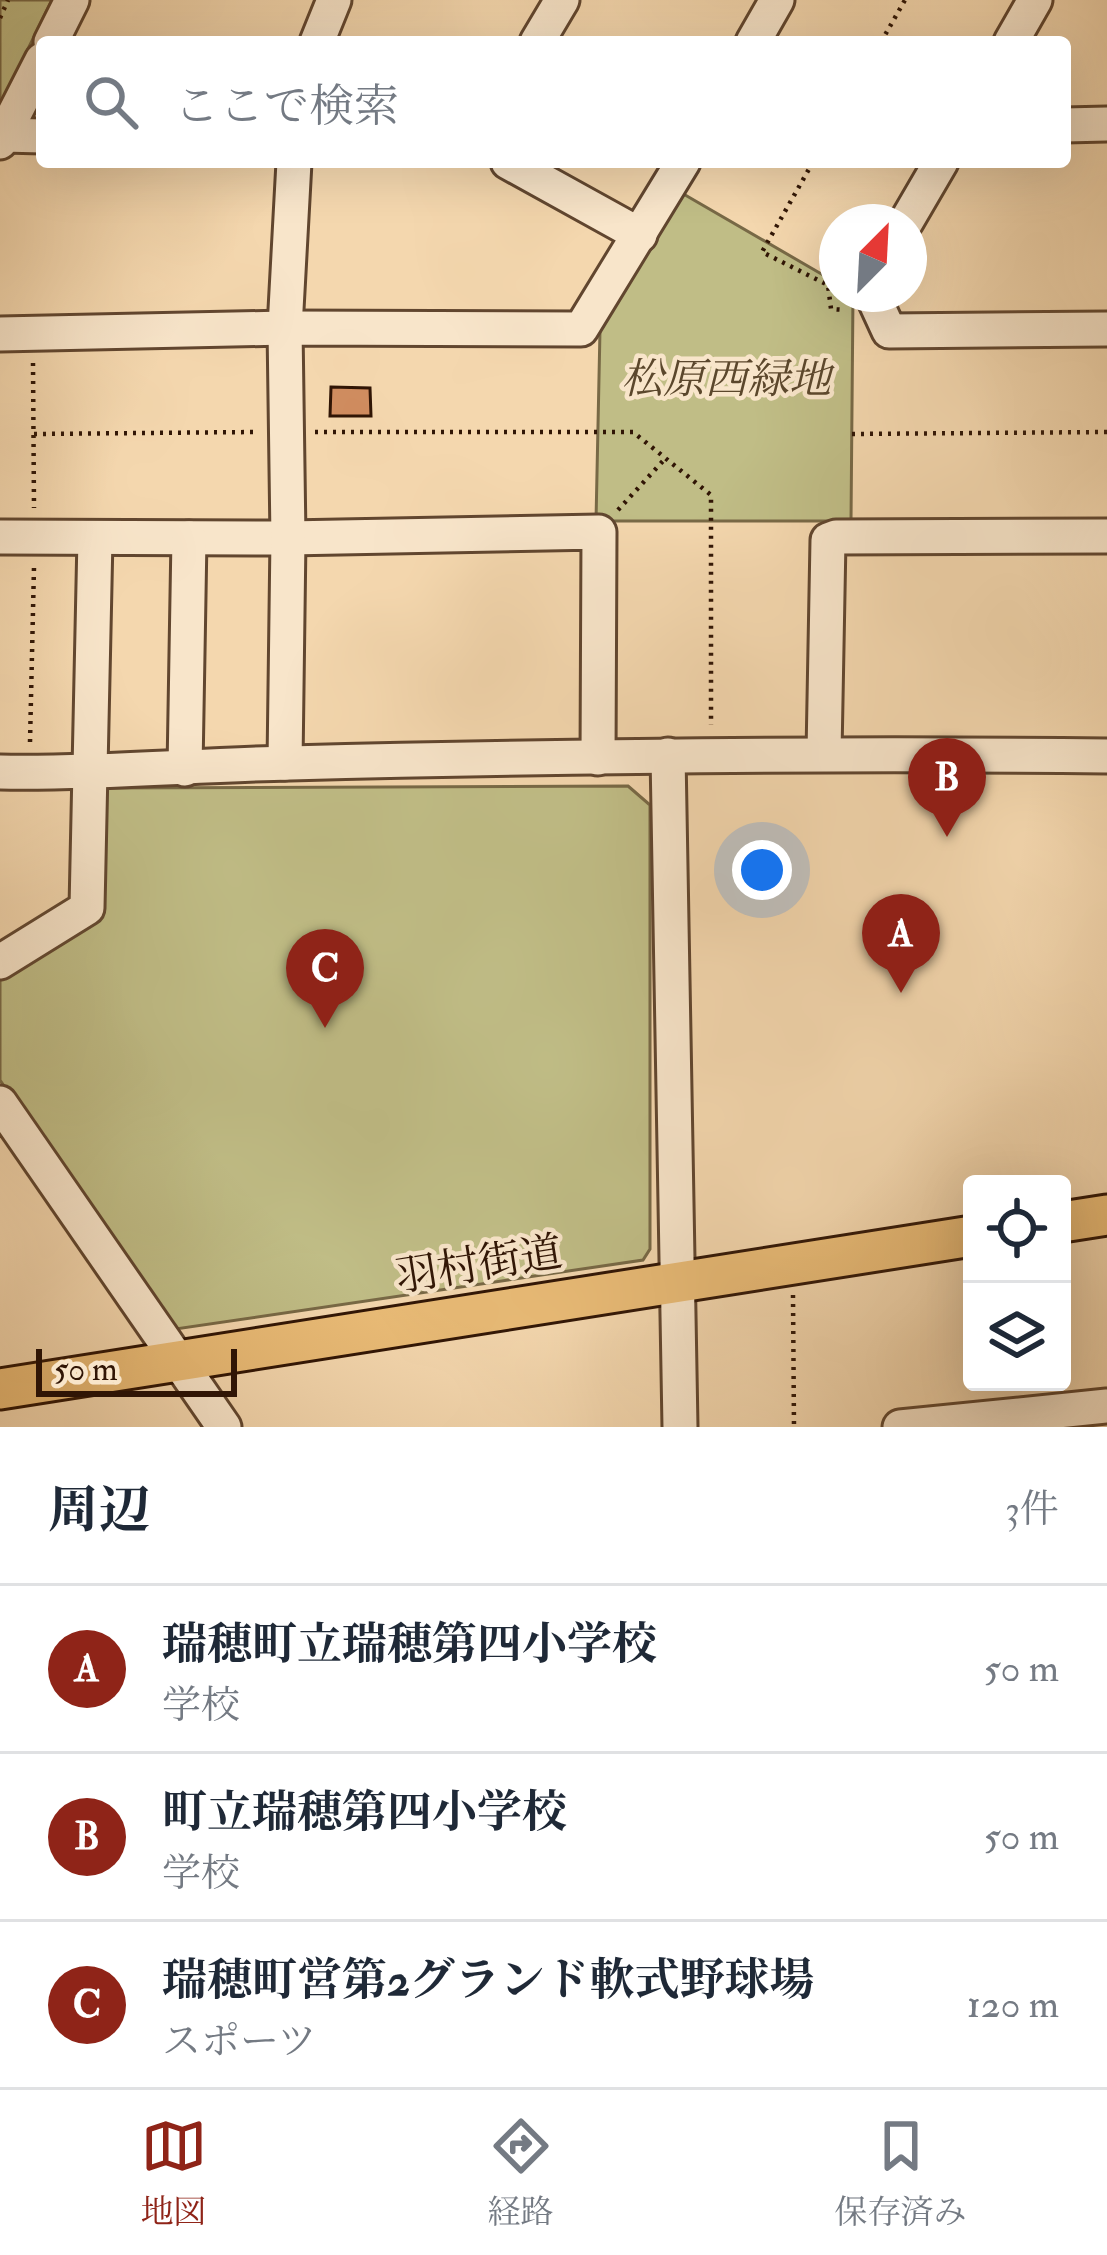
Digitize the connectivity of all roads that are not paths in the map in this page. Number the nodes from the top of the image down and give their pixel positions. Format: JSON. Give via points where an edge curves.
{"nodes":[{"id":1,"x":73,"y":0,"type":"edge"},
{"id":2,"x":334,"y":0,"type":"edge"},
{"id":3,"x":562,"y":0,"type":"edge"},
{"id":4,"x":777,"y":0,"type":"edge"},
{"id":5,"x":1035,"y":0,"type":"edge"},
{"id":6,"x":54,"y":36,"type":"edge"},
{"id":7,"x":319,"y":36,"type":"edge"},
{"id":8,"x":541,"y":36,"type":"edge"},
{"id":9,"x":756,"y":36,"type":"edge"},
{"id":10,"x":1014,"y":36,"type":"edge"},
{"id":11,"x":36,"y":72,"type":"edge"},
{"id":12,"x":1071,"y":124,"type":"edge"},
{"id":13,"x":1107,"y":124,"type":"edge"},
{"id":14,"x":36,"y":136,"type":"edge"},
{"id":15,"x":2,"y":138,"type":"edge"},
{"id":16,"x":294,"y":168,"type":"edge"},
{"id":17,"x":519,"y":168,"type":"edge"},
{"id":18,"x":679,"y":168,"type":"edge"},
{"id":19,"x":938,"y":168,"type":"edge"},
{"id":20,"x":916,"y":204,"type":"edge"},
{"id":21,"x":640,"y":235,"type":"junction"},
{"id":22,"x":872,"y":312,"type":"edge"},
{"id":23,"x":285,"y":328,"type":"junction"},
{"id":24,"x":1107,"y":329,"type":"edge"},
{"id":25,"x":0,"y":334,"type":"edge"},
{"id":26,"x":1107,"y":536,"type":"edge"},
{"id":27,"x":0,"y":537,"type":"edge"},
{"id":28,"x":95,"y":538,"type":"junction"},
{"id":29,"x":189,"y":538,"type":"junction"},
{"id":30,"x":288,"y":538,"type":"junction"},
{"id":31,"x":824,"y":753,"type":"junction"},
{"id":32,"x":668,"y":755,"type":"junction"},
{"id":33,"x":1107,"y":756,"type":"edge"},
{"id":34,"x":598,"y":758,"type":"junction"},
{"id":35,"x":285,"y":763,"type":"junction"},
{"id":36,"x":185,"y":769,"type":"junction"},
{"id":37,"x":0,"y":772,"type":"edge"},
{"id":38,"x":90,"y":774,"type":"junction"},
{"id":39,"x":0,"y":962,"type":"edge"},
{"id":40,"x":0,"y":1103,"type":"edge"},
{"id":41,"x":1107,"y":1215,"type":"edge"},
{"id":42,"x":1071,"y":1221,"type":"edge"},
{"id":43,"x":963,"y":1237,"type":"edge"},
{"id":44,"x":678,"y":1283,"type":"junction"},
{"id":45,"x":179,"y":1360,"type":"junction"},
{"id":46,"x":0,"y":1389,"type":"edge"},
{"id":47,"x":1107,"y":1406,"type":"edge"},
{"id":48,"x":224,"y":1427,"type":"edge"},
{"id":49,"x":680,"y":1427,"type":"edge"},
{"id":50,"x":901,"y":1427,"type":"edge"}],
"edges":[{"from":1,"to":6,"type":"street"},
{"from":2,"to":7,"type":"street"},
{"from":3,"to":8,"type":"street"},
{"from":4,"to":9,"type":"street"},
{"from":5,"to":10,"type":"street"},
{"from":11,"to":15,"type":"street"},
{"from":12,"to":13,"type":"street"},
{"from":14,"to":15,"type":"street"},
{"from":16,"to":23,"type":"street"},
{"from":17,"to":21,"type":"street"},
{"from":18,"to":21,"type":"street"},
{"from":19,"to":20,"type":"street"},
{"from":21,"to":23,"type":"street","via":[[581,329]]},
{"from":22,"to":24,"type":"street","via":[[889,332]]},
{"from":23,"to":25,"type":"street"},
{"from":23,"to":30,"type":"street"},
{"from":26,"to":31,"type":"street","via":[[828,540]]},
{"from":27,"to":28,"type":"street"},
{"from":28,"to":29,"type":"street"},
{"from":28,"to":38,"type":"street"},
{"from":29,"to":30,"type":"street"},
{"from":29,"to":36,"type":"street"},
{"from":30,"to":34,"type":"street","via":[[598,532]]},
{"from":30,"to":35,"type":"street"},
{"from":31,"to":32,"type":"street"},
{"from":31,"to":33,"type":"street"},
{"from":32,"to":34,"type":"street"},
{"from":32,"to":44,"type":"street"},
{"from":34,"to":35,"type":"street"},
{"from":35,"to":36,"type":"street"},
{"from":36,"to":38,"type":"street"},
{"from":37,"to":38,"type":"street"},
{"from":38,"to":39,"type":"street","via":[[87,908]]},
{"from":40,"to":45,"type":"street"},
{"from":41,"to":42,"type":"main road"},
{"from":43,"to":44,"type":"main road","name":"羽村街道"},
{"from":44,"to":45,"type":"main road","name":"羽村街道"},
{"from":44,"to":49,"type":"street"},
{"from":45,"to":46,"type":"main road","name":"羽村街道"},
{"from":45,"to":48,"type":"street"},
{"from":47,"to":50,"type":"street"}]}
